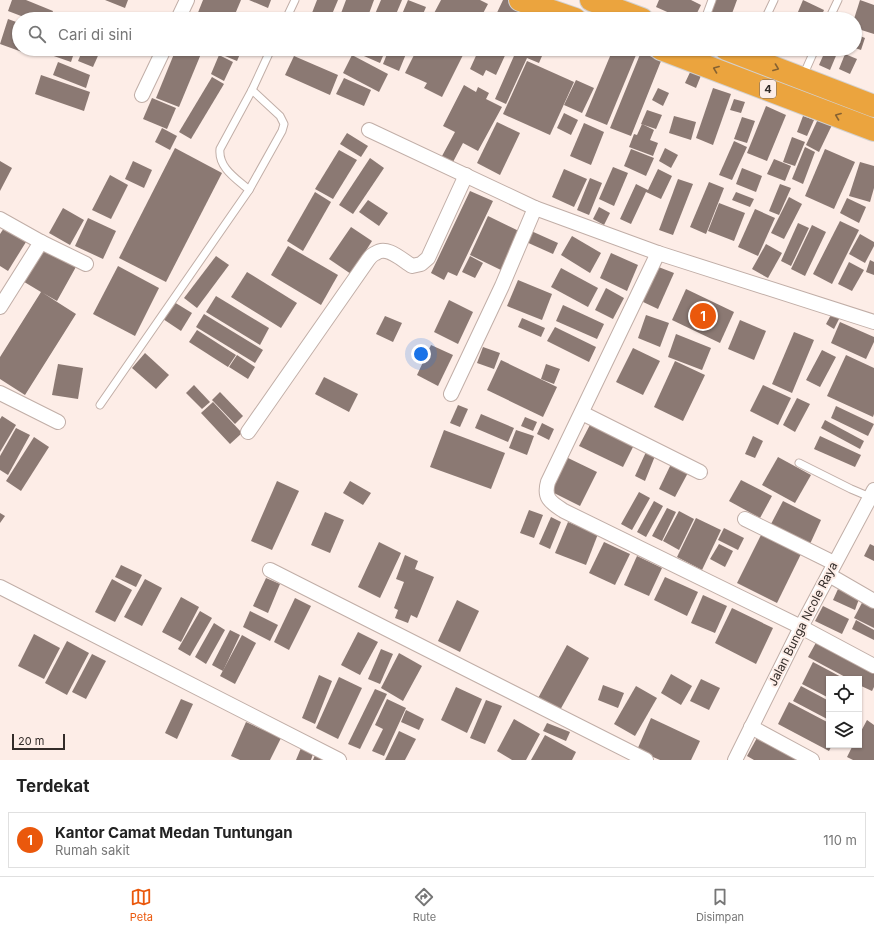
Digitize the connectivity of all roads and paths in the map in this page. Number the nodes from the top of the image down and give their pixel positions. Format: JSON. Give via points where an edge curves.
{"nodes":[{"id":1,"x":187,"y":0,"type":"edge"},
{"id":2,"x":294,"y":0,"type":"edge"},
{"id":3,"x":520,"y":0,"type":"edge"},
{"id":4,"x":591,"y":0,"type":"edge"},
{"id":5,"x":712,"y":0,"type":"edge"},
{"id":6,"x":774,"y":0,"type":"edge"},
{"id":7,"x":838,"y":0,"type":"edge"},
{"id":8,"x":181,"y":12,"type":"edge"},
{"id":9,"x":289,"y":12,"type":"edge"},
{"id":10,"x":555,"y":12,"type":"edge"},
{"id":11,"x":631,"y":12,"type":"edge"},
{"id":12,"x":708,"y":12,"type":"edge"},
{"id":13,"x":768,"y":12,"type":"edge"},
{"id":14,"x":832,"y":12,"type":"edge"},
{"id":15,"x":161,"y":56,"type":"edge"},
{"id":16,"x":268,"y":56,"type":"edge"},
{"id":17,"x":679,"y":56,"type":"edge"},
{"id":18,"x":754,"y":56,"type":"edge"},
{"id":19,"x":812,"y":56,"type":"edge"},
{"id":20,"x":802,"y":78,"type":"junction"},
{"id":21,"x":252,"y":90,"type":"junction"},
{"id":22,"x":142,"y":95,"type":"dead end"},
{"id":23,"x":874,"y":106,"type":"edge"},
{"id":24,"x":369,"y":130,"type":"dead end"},
{"id":25,"x":874,"y":130,"type":"edge"},
{"id":26,"x":466,"y":176,"type":"junction"},
{"id":27,"x":249,"y":190,"type":"junction"},
{"id":28,"x":535,"y":208,"type":"junction"},
{"id":29,"x":0,"y":219,"type":"edge"},
{"id":30,"x":41,"y":242,"type":"junction"},
{"id":31,"x":658,"y":253,"type":"junction"},
{"id":32,"x":86,"y":264,"type":"dead end"},
{"id":33,"x":0,"y":307,"type":"edge"},
{"id":34,"x":874,"y":322,"type":"edge"},
{"id":35,"x":0,"y":393,"type":"edge"},
{"id":36,"x":452,"y":394,"type":"dead end"},
{"id":37,"x":100,"y":405,"type":"dead end"},
{"id":38,"x":582,"y":413,"type":"junction"},
{"id":39,"x":58,"y":422,"type":"dead end"},
{"id":40,"x":248,"y":432,"type":"dead end"},
{"id":41,"x":799,"y":463,"type":"dead end"},
{"id":42,"x":700,"y":472,"type":"dead end"},
{"id":43,"x":872,"y":494,"type":"edge"},
{"id":44,"x":745,"y":519,"type":"dead end"},
{"id":45,"x":832,"y":569,"type":"junction"},
{"id":46,"x":270,"y":570,"type":"dead end"},
{"id":47,"x":0,"y":588,"type":"edge"},
{"id":48,"x":874,"y":601,"type":"edge"},
{"id":49,"x":801,"y":627,"type":"junction"},
{"id":50,"x":874,"y":666,"type":"edge"},
{"id":51,"x":751,"y":728,"type":"junction"},
{"id":52,"x":339,"y":760,"type":"edge"},
{"id":53,"x":646,"y":760,"type":"edge"},
{"id":54,"x":735,"y":760,"type":"edge"},
{"id":55,"x":812,"y":760,"type":"edge"}],
"edges":[{"from":1,"to":8,"type":"street"},
{"from":2,"to":9,"type":"lane"},
{"from":3,"to":10,"type":"highway"},
{"from":4,"to":11,"type":"highway"},
{"from":5,"to":12,"type":"lane"},
{"from":6,"to":13,"type":"lane"},
{"from":7,"to":14,"type":"lane"},
{"from":15,"to":22,"type":"street"},
{"from":16,"to":21,"type":"lane"},
{"from":25,"to":17,"type":"highway","number":"4","one_way":true},
{"from":18,"to":20,"type":"highway","number":"4","one_way":true},
{"from":19,"to":20,"type":"lane"},
{"from":20,"to":23,"type":"highway","number":"4"},
{"from":21,"to":27,"type":"lane","via":[[220,149],[222,162],[227,171]]},
{"from":21,"to":27,"type":"lane","via":[[280,116],[284,124]]},
{"from":24,"to":26,"type":"street"},
{"from":26,"to":28,"type":"street"},
{"from":26,"to":40,"type":"street","via":[[428,258],[421,264],[412,266],[393,253],[384,250],[376,252]]},
{"from":27,"to":37,"type":"lane"},
{"from":28,"to":31,"type":"street"},
{"from":28,"to":36,"type":"street"},
{"from":29,"to":30,"type":"street"},
{"from":30,"to":32,"type":"street"},
{"from":30,"to":33,"type":"street"},
{"from":31,"to":34,"type":"street"},
{"from":31,"to":38,"type":"street"},
{"from":35,"to":39,"type":"street"},
{"from":38,"to":42,"type":"street"},
{"from":38,"to":49,"type":"street","via":[[545,490],[551,502],[564,511]]},
{"from":41,"to":43,"type":"lane","via":[[851,489]]},
{"from":43,"to":45,"type":"street","name":"Jalan Bunga Ncole Raya"},
{"from":44,"to":45,"type":"street"},
{"from":45,"to":48,"type":"street"},
{"from":45,"to":49,"type":"street","name":"Jalan Bunga Ncole Raya"},
{"from":46,"to":53,"type":"street"},
{"from":47,"to":52,"type":"street"},
{"from":49,"to":50,"type":"street"},
{"from":49,"to":51,"type":"street","name":"Jalan Bunga Ncole Raya"},
{"from":51,"to":54,"type":"street","name":"Jalan Bunga Ncole Raya"},
{"from":51,"to":55,"type":"street"}]}
